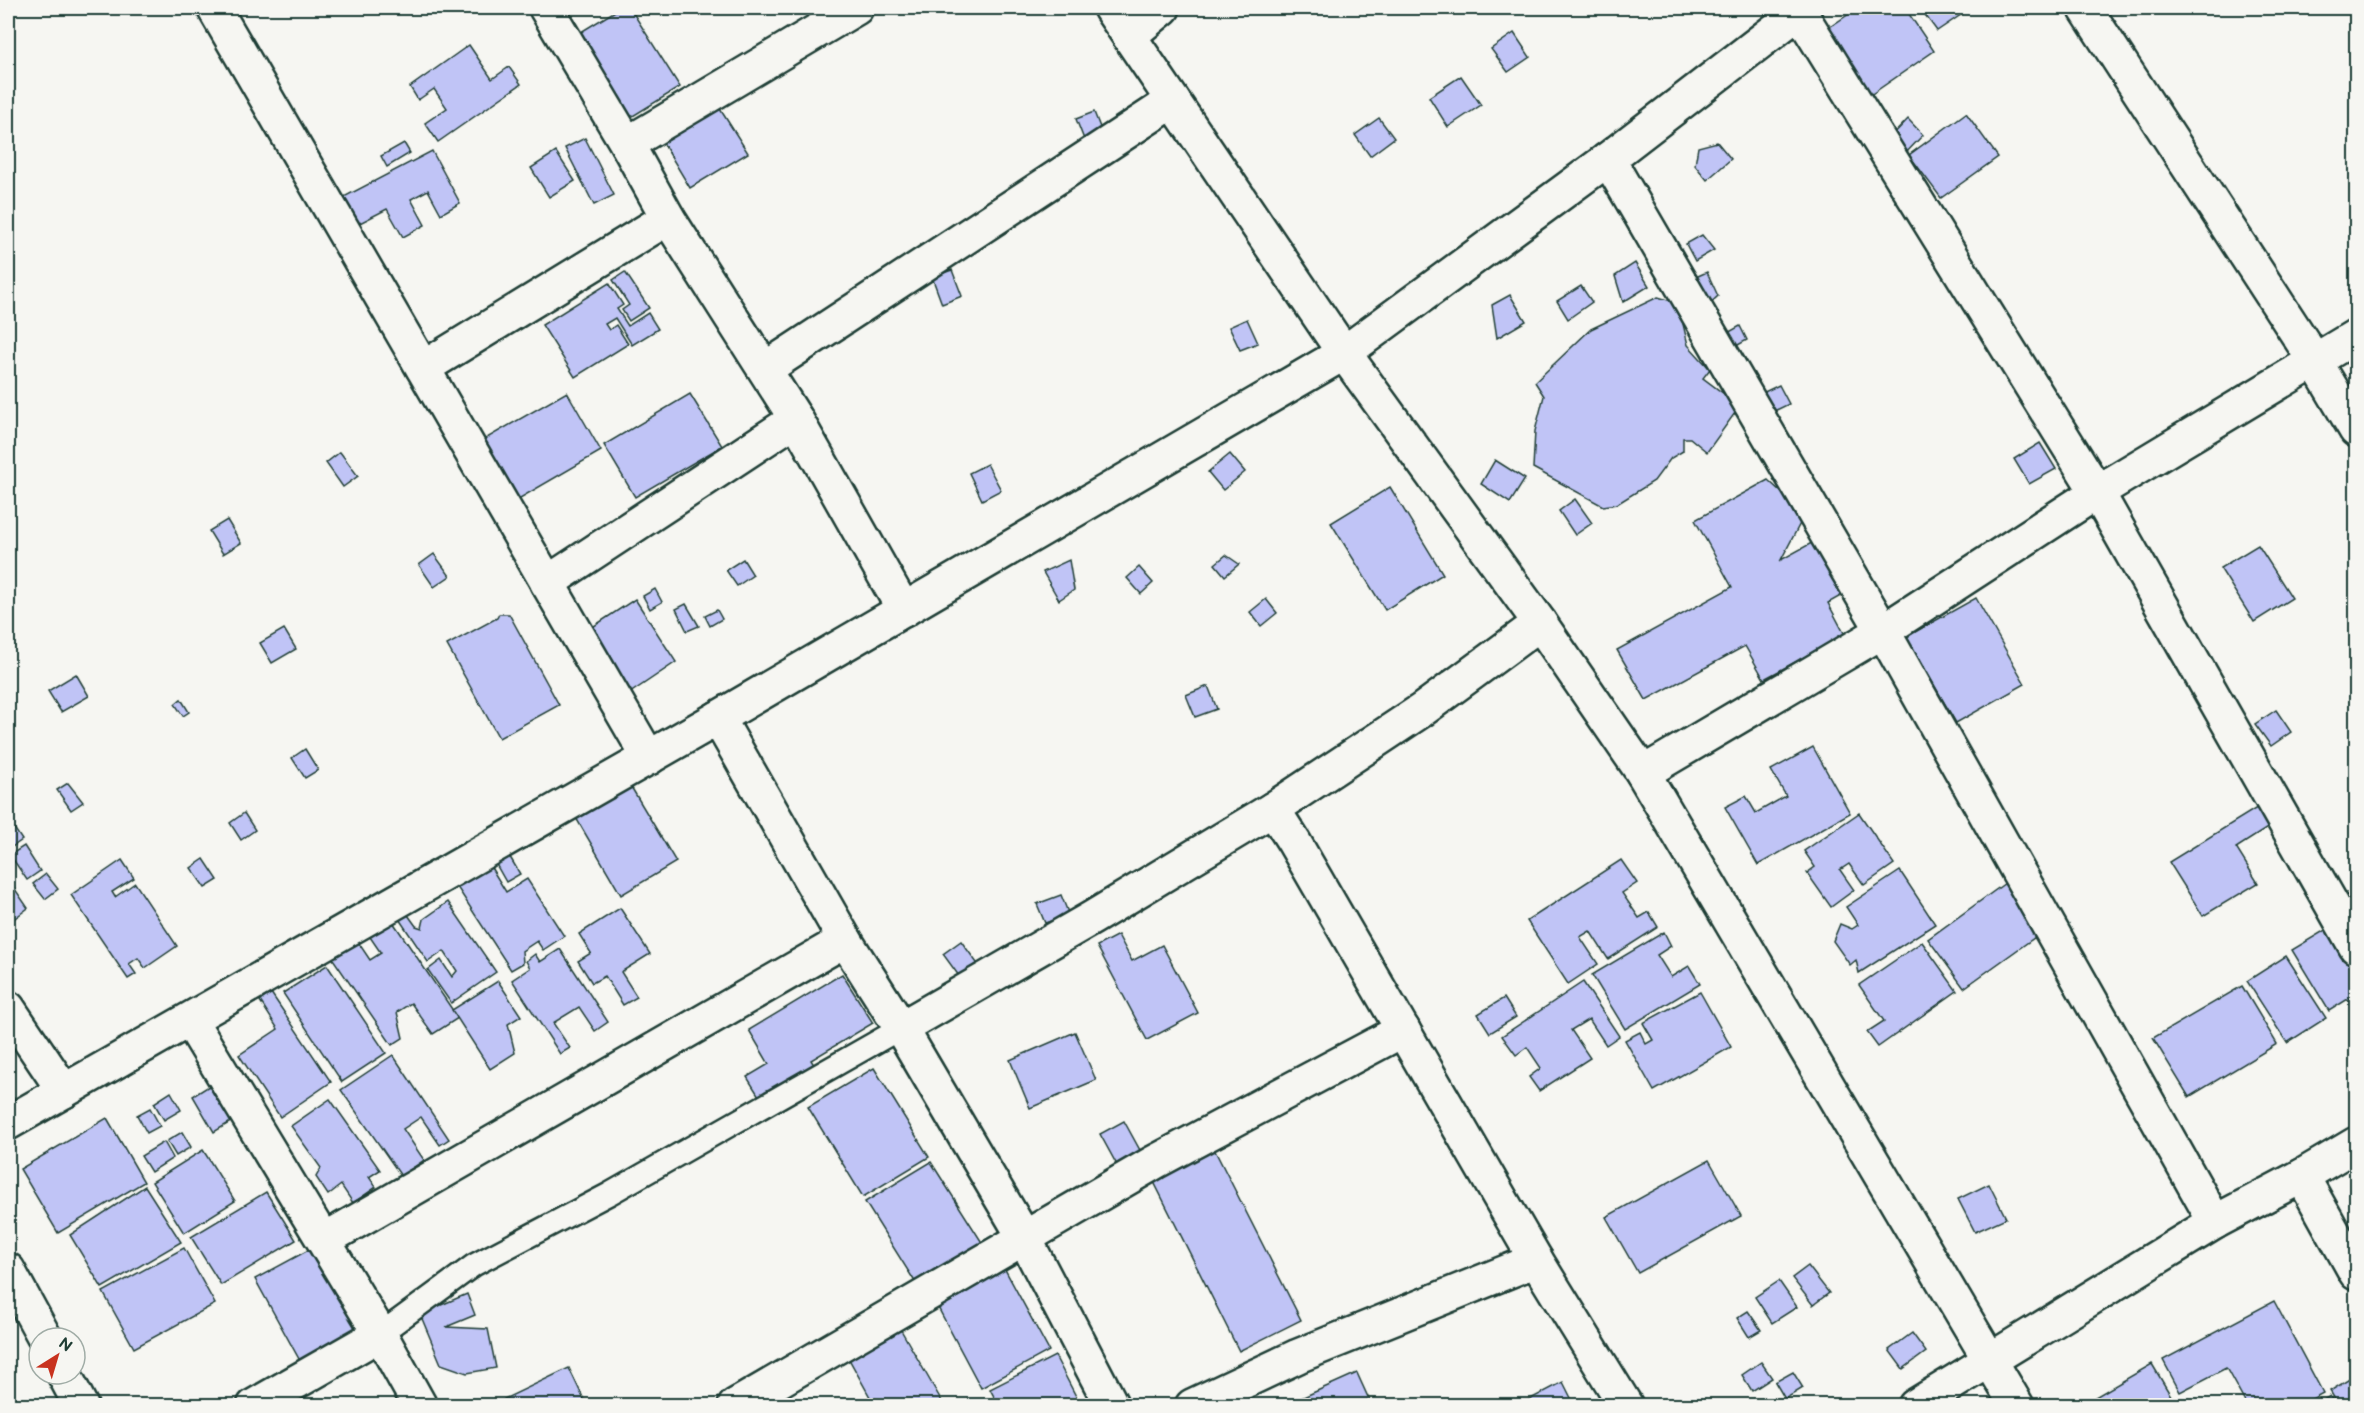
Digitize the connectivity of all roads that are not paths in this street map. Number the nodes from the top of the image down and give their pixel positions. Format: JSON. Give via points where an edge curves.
{"nodes":[{"id":1,"x":214,"y":8,"type":"edge"},
{"id":2,"x":546,"y":8,"type":"edge"},
{"id":3,"x":856,"y":8,"type":"edge"},
{"id":4,"x":1110,"y":8,"type":"edge"},
{"id":5,"x":1164,"y":8,"type":"edge"},
{"id":6,"x":2085,"y":8,"type":"edge"},
{"id":7,"x":1801,"y":9,"type":"edge"},
{"id":8,"x":1129,"y":36,"type":"junction"},
{"id":9,"x":1173,"y":101,"type":"junction"},
{"id":10,"x":627,"y":144,"type":"junction"},
{"id":11,"x":1608,"y":159,"type":"junction"},
{"id":12,"x":668,"y":218,"type":"junction"},
{"id":13,"x":2356,"y":336,"type":"edge"},
{"id":14,"x":1344,"y":353,"type":"junction"},
{"id":15,"x":2316,"y":361,"type":"junction"},
{"id":16,"x":423,"y":368,"type":"junction"},
{"id":17,"x":765,"y":369,"type":"junction"},
{"id":18,"x":796,"y":419,"type":"junction"},
{"id":19,"x":2356,"y":430,"type":"edge"},
{"id":20,"x":2097,"y":492,"type":"junction"},
{"id":21,"x":547,"y":583,"type":"junction"},
{"id":22,"x":904,"y":610,"type":"junction"},
{"id":23,"x":1540,"y":623,"type":"junction"},
{"id":24,"x":1883,"y":631,"type":"junction"},
{"id":25,"x":718,"y":718,"type":"junction"},
{"id":26,"x":649,"y":758,"type":"junction"},
{"id":27,"x":1643,"y":773,"type":"junction"},
{"id":28,"x":1273,"y":809,"type":"junction"},
{"id":29,"x":845,"y":940,"type":"junction"},
{"id":30,"x":2356,"y":946,"type":"edge"},
{"id":31,"x":8,"y":1008,"type":"edge"},
{"id":32,"x":190,"y":1020,"type":"junction"},
{"id":33,"x":901,"y":1028,"type":"junction"},
{"id":34,"x":1403,"y":1030,"type":"junction"},
{"id":35,"x":64,"y":1091,"type":"junction"},
{"id":36,"x":8,"y":1123,"type":"edge"},
{"id":37,"x":2356,"y":1144,"type":"edge"},
{"id":38,"x":2302,"y":1176,"type":"junction"},
{"id":39,"x":2215,"y":1222,"type":"junction"},
{"id":40,"x":1024,"y":1237,"type":"junction"},
{"id":41,"x":324,"y":1240,"type":"junction"},
{"id":42,"x":1536,"y":1260,"type":"junction"},
{"id":43,"x":8,"y":1270,"type":"edge"},
{"id":44,"x":2356,"y":1273,"type":"edge"},
{"id":45,"x":38,"y":1326,"type":"edge"},
{"id":46,"x":380,"y":1334,"type":"junction"},
{"id":47,"x":1991,"y":1360,"type":"junction"},
{"id":48,"x":70,"y":1386,"type":"edge"},
{"id":49,"x":81,"y":1406,"type":"edge"},
{"id":50,"x":254,"y":1406,"type":"edge"},
{"id":51,"x":420,"y":1406,"type":"edge"},
{"id":52,"x":735,"y":1406,"type":"edge"},
{"id":53,"x":1112,"y":1406,"type":"edge"},
{"id":54,"x":1192,"y":1406,"type":"edge"},
{"id":55,"x":1626,"y":1406,"type":"edge"},
{"id":56,"x":1915,"y":1406,"type":"edge"},
{"id":57,"x":2016,"y":1406,"type":"edge"}],
"edges":[{"from":1,"to":16,"type":"street"},
{"from":2,"to":10,"type":"street"},
{"from":3,"to":10,"type":"street"},
{"from":4,"to":8,"type":"street"},
{"from":5,"to":8,"type":"street"},
{"from":6,"to":15,"type":"street"},
{"from":7,"to":11,"type":"street"},
{"from":7,"to":20,"type":"street"},
{"from":8,"to":9,"type":"street"},
{"from":9,"to":14,"type":"street"},
{"from":9,"to":17,"type":"street"},
{"from":10,"to":12,"type":"street"},
{"from":11,"to":14,"type":"street"},
{"from":11,"to":24,"type":"street"},
{"from":12,"to":16,"type":"street"},
{"from":12,"to":17,"type":"street"},
{"from":13,"to":15,"type":"street"},
{"from":14,"to":22,"type":"street"},
{"from":14,"to":23,"type":"street"},
{"from":15,"to":19,"type":"street"},
{"from":15,"to":20,"type":"street"},
{"from":16,"to":21,"type":"street"},
{"from":17,"to":18,"type":"street"},
{"from":18,"to":21,"type":"street"},
{"from":18,"to":22,"type":"street"},
{"from":20,"to":24,"type":"street"},
{"from":20,"to":30,"type":"street"},
{"from":21,"to":26,"type":"street"},
{"from":22,"to":25,"type":"street"},
{"from":23,"to":27,"type":"street"},
{"from":23,"to":28,"type":"street","via":[[1422,710]]},
{"from":24,"to":27,"type":"street"},
{"from":24,"to":39,"type":"street"},
{"from":25,"to":26,"type":"street"},
{"from":25,"to":29,"type":"street"},
{"from":26,"to":32,"type":"street"},
{"from":27,"to":47,"type":"street"},
{"from":28,"to":33,"type":"street"},
{"from":28,"to":34,"type":"street"},
{"from":29,"to":33,"type":"street"},
{"from":29,"to":41,"type":"street"},
{"from":31,"to":35,"type":"street"},
{"from":32,"to":35,"type":"street"},
{"from":32,"to":41,"type":"street"},
{"from":33,"to":40,"type":"street"},
{"from":33,"to":46,"type":"lane","via":[[609,1194],[474,1265]]},
{"from":34,"to":40,"type":"street","via":[[1155,1162]]},
{"from":34,"to":42,"type":"street"},
{"from":35,"to":36,"type":"street"},
{"from":37,"to":38,"type":"street"},
{"from":38,"to":39,"type":"street"},
{"from":38,"to":44,"type":"street"},
{"from":39,"to":47,"type":"street"},
{"from":40,"to":52,"type":"street"},
{"from":40,"to":53,"type":"street"},
{"from":41,"to":46,"type":"street"},
{"from":42,"to":54,"type":"street","via":[[1298,1356]]},
{"from":42,"to":55,"type":"street"},
{"from":43,"to":45,"type":"street"},
{"from":46,"to":50,"type":"street"},
{"from":46,"to":51,"type":"street"},
{"from":47,"to":56,"type":"street"},
{"from":47,"to":57,"type":"street"},
{"from":48,"to":49,"type":"street"}]}
